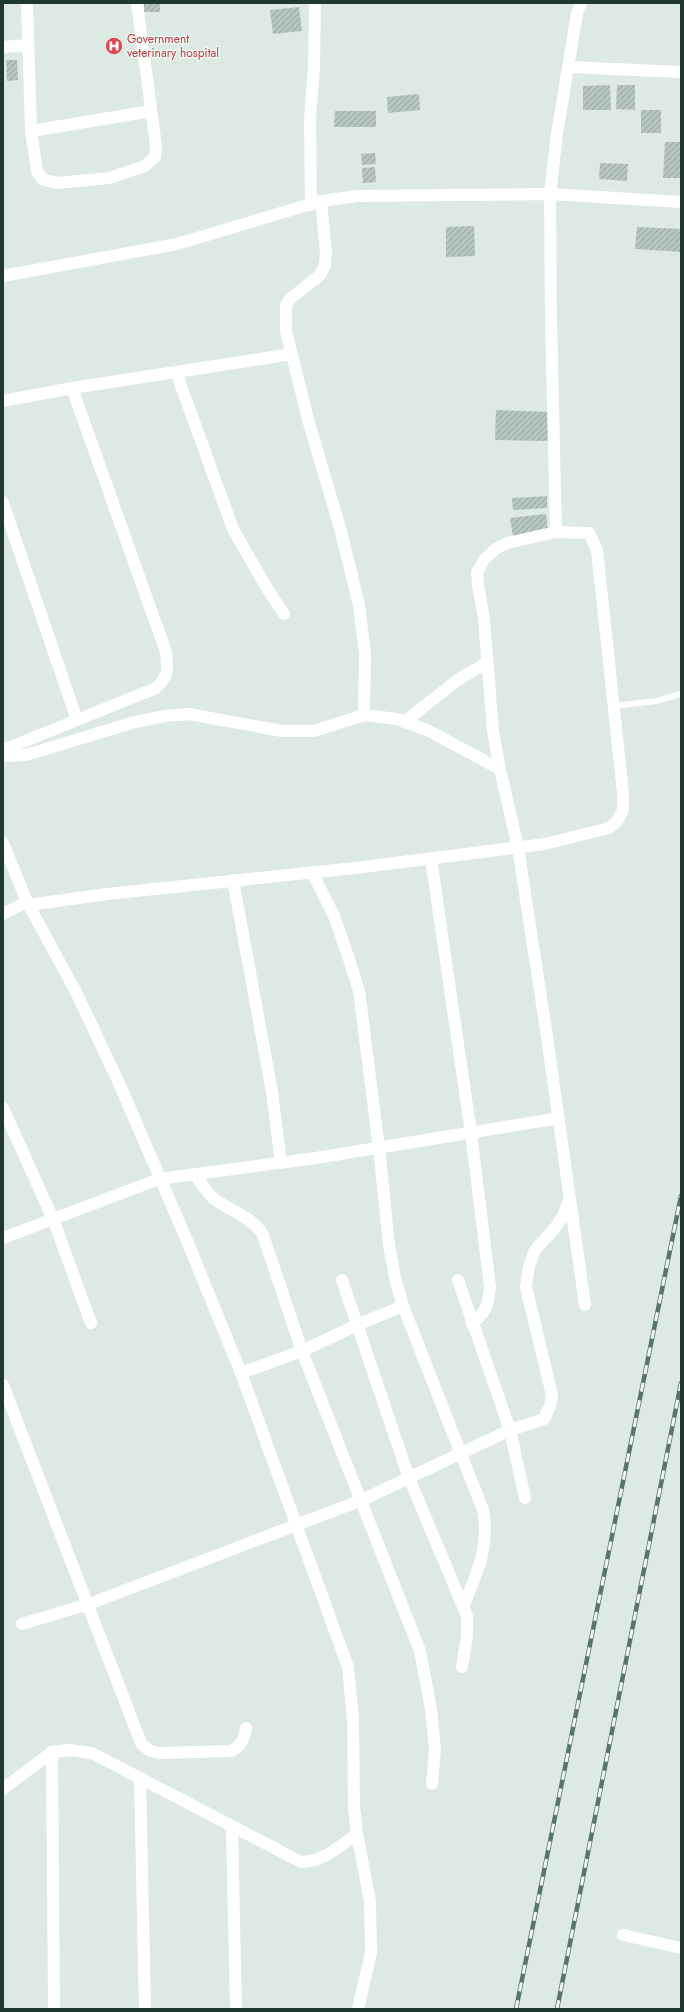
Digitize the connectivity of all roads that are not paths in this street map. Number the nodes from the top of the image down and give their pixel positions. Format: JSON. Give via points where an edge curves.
{"nodes":[{"id":1,"x":27,"y":3,"type":"edge"},
{"id":2,"x":137,"y":3,"type":"edge"},
{"id":3,"x":314,"y":3,"type":"edge"},
{"id":4,"x":581,"y":3,"type":"edge"},
{"id":5,"x":28,"y":44,"type":"junction"},
{"id":6,"x":3,"y":47,"type":"edge"},
{"id":7,"x":568,"y":67,"type":"junction"},
{"id":8,"x":681,"y":72,"type":"edge"},
{"id":9,"x":151,"y":111,"type":"junction"},
{"id":10,"x":31,"y":131,"type":"junction"},
{"id":11,"x":550,"y":194,"type":"junction"},
{"id":12,"x":681,"y":202,"type":"edge"},
{"id":13,"x":316,"y":203,"type":"junction"},
{"id":14,"x":3,"y":276,"type":"edge"},
{"id":15,"x":292,"y":354,"type":"junction"},
{"id":16,"x":176,"y":372,"type":"junction"},
{"id":17,"x":72,"y":388,"type":"junction"},
{"id":18,"x":3,"y":401,"type":"edge"},
{"id":19,"x":3,"y":503,"type":"edge"},
{"id":20,"x":556,"y":532,"type":"junction"},
{"id":21,"x":284,"y":614,"type":"dead end"},
{"id":22,"x":487,"y":663,"type":"junction"},
{"id":23,"x":681,"y":694,"type":"edge"},
{"id":24,"x":614,"y":706,"type":"junction"},
{"id":25,"x":364,"y":715,"type":"junction"},
{"id":26,"x":77,"y":720,"type":"junction"},
{"id":27,"x":404,"y":722,"type":"junction"},
{"id":28,"x":3,"y":750,"type":"edge"},
{"id":29,"x":3,"y":756,"type":"edge"},
{"id":30,"x":500,"y":769,"type":"junction"},
{"id":31,"x":3,"y":843,"type":"edge"},
{"id":32,"x":518,"y":848,"type":"junction"},
{"id":33,"x":431,"y":859,"type":"junction"},
{"id":34,"x":312,"y":872,"type":"junction"},
{"id":35,"x":233,"y":880,"type":"junction"},
{"id":36,"x":28,"y":904,"type":"junction"},
{"id":37,"x":3,"y":914,"type":"edge"},
{"id":38,"x":3,"y":1108,"type":"edge"},
{"id":39,"x":559,"y":1118,"type":"junction"},
{"id":40,"x":471,"y":1132,"type":"junction"},
{"id":41,"x":379,"y":1148,"type":"junction"},
{"id":42,"x":281,"y":1163,"type":"junction"},
{"id":43,"x":196,"y":1175,"type":"junction"},
{"id":44,"x":159,"y":1179,"type":"junction"},
{"id":45,"x":570,"y":1196,"type":"junction"},
{"id":46,"x":54,"y":1219,"type":"junction"},
{"id":47,"x":3,"y":1238,"type":"edge"},
{"id":48,"x":342,"y":1280,"type":"dead end"},
{"id":49,"x":458,"y":1280,"type":"dead end"},
{"id":50,"x":585,"y":1305,"type":"dead end"},
{"id":51,"x":403,"y":1306,"type":"junction"},
{"id":52,"x":91,"y":1323,"type":"dead end"},
{"id":53,"x":472,"y":1324,"type":"junction"},
{"id":54,"x":357,"y":1325,"type":"junction"},
{"id":55,"x":302,"y":1351,"type":"junction"},
{"id":56,"x":241,"y":1373,"type":"junction"},
{"id":57,"x":3,"y":1385,"type":"edge"},
{"id":58,"x":510,"y":1430,"type":"junction"},
{"id":59,"x":461,"y":1453,"type":"junction"},
{"id":60,"x":409,"y":1478,"type":"junction"},
{"id":61,"x":525,"y":1498,"type":"dead end"},
{"id":62,"x":362,"y":1500,"type":"junction"},
{"id":63,"x":297,"y":1525,"type":"junction"},
{"id":64,"x":89,"y":1604,"type":"junction"},
{"id":65,"x":463,"y":1607,"type":"junction"},
{"id":66,"x":22,"y":1624,"type":"dead end"},
{"id":67,"x":462,"y":1667,"type":"dead end"},
{"id":68,"x":246,"y":1728,"type":"dead end"},
{"id":69,"x":52,"y":1752,"type":"junction"},
{"id":70,"x":140,"y":1778,"type":"junction"},
{"id":71,"x":432,"y":1784,"type":"dead end"},
{"id":72,"x":3,"y":1789,"type":"edge"},
{"id":73,"x":232,"y":1827,"type":"junction"},
{"id":74,"x":357,"y":1834,"type":"junction"},
{"id":75,"x":623,"y":1935,"type":"dead end"},
{"id":76,"x":681,"y":1948,"type":"edge"},
{"id":77,"x":54,"y":2009,"type":"edge"},
{"id":78,"x":145,"y":2009,"type":"edge"},
{"id":79,"x":236,"y":2009,"type":"edge"},
{"id":80,"x":358,"y":2009,"type":"edge"}],
"edges":[{"from":1,"to":5,"type":"street"},
{"from":2,"to":9,"type":"street"},
{"from":3,"to":13,"type":"street","via":[[314,68],[310,119]]},
{"from":4,"to":7,"type":"street"},
{"from":5,"to":6,"type":"street"},
{"from":5,"to":10,"type":"street"},
{"from":7,"to":8,"type":"street"},
{"from":7,"to":11,"type":"street","via":[[556,134]]},
{"from":9,"to":10,"type":"street"},
{"from":9,"to":10,"type":"street","via":[[155,157],[145,166],[109,178],[57,183],[42,179],[37,171]]},
{"from":11,"to":12,"type":"street"},
{"from":11,"to":13,"type":"street","via":[[358,196]]},
{"from":11,"to":20,"type":"street"},
{"from":13,"to":14,"type":"street","via":[[177,244]]},
{"from":13,"to":15,"type":"street","via":[[326,253],[325,265],[320,275],[286,305],[286,331]]},
{"from":15,"to":16,"type":"street"},
{"from":15,"to":25,"type":"street","via":[[359,605],[365,654]]},
{"from":16,"to":17,"type":"street"},
{"from":16,"to":21,"type":"street","via":[[233,529]]},
{"from":17,"to":18,"type":"street"},
{"from":17,"to":26,"type":"street","via":[[163,645],[168,668],[165,680],[156,688]]},
{"from":19,"to":26,"type":"street"},
{"from":20,"to":22,"type":"street","via":[[507,543],[494,549],[484,560],[478,572],[478,579]]},
{"from":20,"to":24,"type":"street","via":[[589,533],[597,550]]},
{"from":22,"to":27,"type":"street","via":[[459,679]]},
{"from":22,"to":30,"type":"street","via":[[493,731]]},
{"from":23,"to":24,"type":"lane","via":[[656,701]]},
{"from":24,"to":32,"type":"street","via":[[623,793],[623,810],[618,821],[609,828]]},
{"from":25,"to":27,"type":"street"},
{"from":25,"to":29,"type":"street","via":[[314,731],[282,731],[189,714],[165,716],[135,722],[26,755]]},
{"from":26,"to":28,"type":"street"},
{"from":27,"to":30,"type":"street","via":[[428,730]]},
{"from":30,"to":32,"type":"street"},
{"from":31,"to":36,"type":"street"},
{"from":32,"to":33,"type":"street"},
{"from":32,"to":39,"type":"street"},
{"from":33,"to":34,"type":"street"},
{"from":33,"to":40,"type":"street"},
{"from":34,"to":35,"type":"street"},
{"from":34,"to":41,"type":"street","via":[[334,916],[359,991]]},
{"from":35,"to":36,"type":"street"},
{"from":35,"to":42,"type":"street","via":[[272,1092]]},
{"from":36,"to":37,"type":"street"},
{"from":36,"to":44,"type":"street","via":[[76,992],[119,1083]]},
{"from":38,"to":46,"type":"street"},
{"from":39,"to":40,"type":"street"},
{"from":39,"to":45,"type":"street"},
{"from":40,"to":41,"type":"street"},
{"from":40,"to":53,"type":"street","via":[[490,1287],[484,1314]]},
{"from":41,"to":42,"type":"street"},
{"from":41,"to":51,"type":"street","via":[[389,1245]]},
{"from":42,"to":43,"type":"street"},
{"from":43,"to":44,"type":"street"},
{"from":43,"to":55,"type":"street","via":[[214,1198],[258,1227],[263,1235]]},
{"from":44,"to":46,"type":"street"},
{"from":44,"to":56,"type":"street"},
{"from":45,"to":50,"type":"street"},
{"from":45,"to":58,"type":"street","via":[[563,1216],[534,1250],[528,1266],[526,1287],[552,1395],[550,1406],[544,1418]]},
{"from":46,"to":47,"type":"street"},
{"from":46,"to":52,"type":"street"},
{"from":48,"to":54,"type":"street"},
{"from":49,"to":53,"type":"street"},
{"from":51,"to":54,"type":"street"},
{"from":51,"to":59,"type":"street"},
{"from":53,"to":58,"type":"street"},
{"from":54,"to":55,"type":"street"},
{"from":54,"to":60,"type":"street"},
{"from":55,"to":56,"type":"street"},
{"from":55,"to":62,"type":"street"},
{"from":56,"to":63,"type":"street"},
{"from":57,"to":64,"type":"street"},
{"from":58,"to":59,"type":"street"},
{"from":58,"to":61,"type":"street"},
{"from":59,"to":60,"type":"street"},
{"from":59,"to":65,"type":"street","via":[[483,1510],[486,1528],[483,1557]]},
{"from":60,"to":62,"type":"street"},
{"from":60,"to":65,"type":"street"},
{"from":62,"to":63,"type":"street"},
{"from":62,"to":71,"type":"street","via":[[420,1651],[431,1709],[435,1750]]},
{"from":63,"to":64,"type":"street"},
{"from":63,"to":74,"type":"street","via":[[348,1667],[353,1721],[354,1807]]},
{"from":64,"to":66,"type":"street"},
{"from":64,"to":68,"type":"street","via":[[141,1743],[150,1752],[232,1750],[240,1746]]},
{"from":65,"to":67,"type":"street","via":[[467,1616],[467,1636]]},
{"from":69,"to":70,"type":"street","via":[[69,1750],[92,1753]]},
{"from":69,"to":72,"type":"street"},
{"from":69,"to":77,"type":"street"},
{"from":70,"to":73,"type":"street"},
{"from":70,"to":78,"type":"street"},
{"from":73,"to":74,"type":"street","via":[[301,1862],[311,1862],[323,1857]]},
{"from":73,"to":79,"type":"street"},
{"from":74,"to":80,"type":"street","via":[[370,1901],[371,1953]]},
{"from":75,"to":76,"type":"street"}]}
